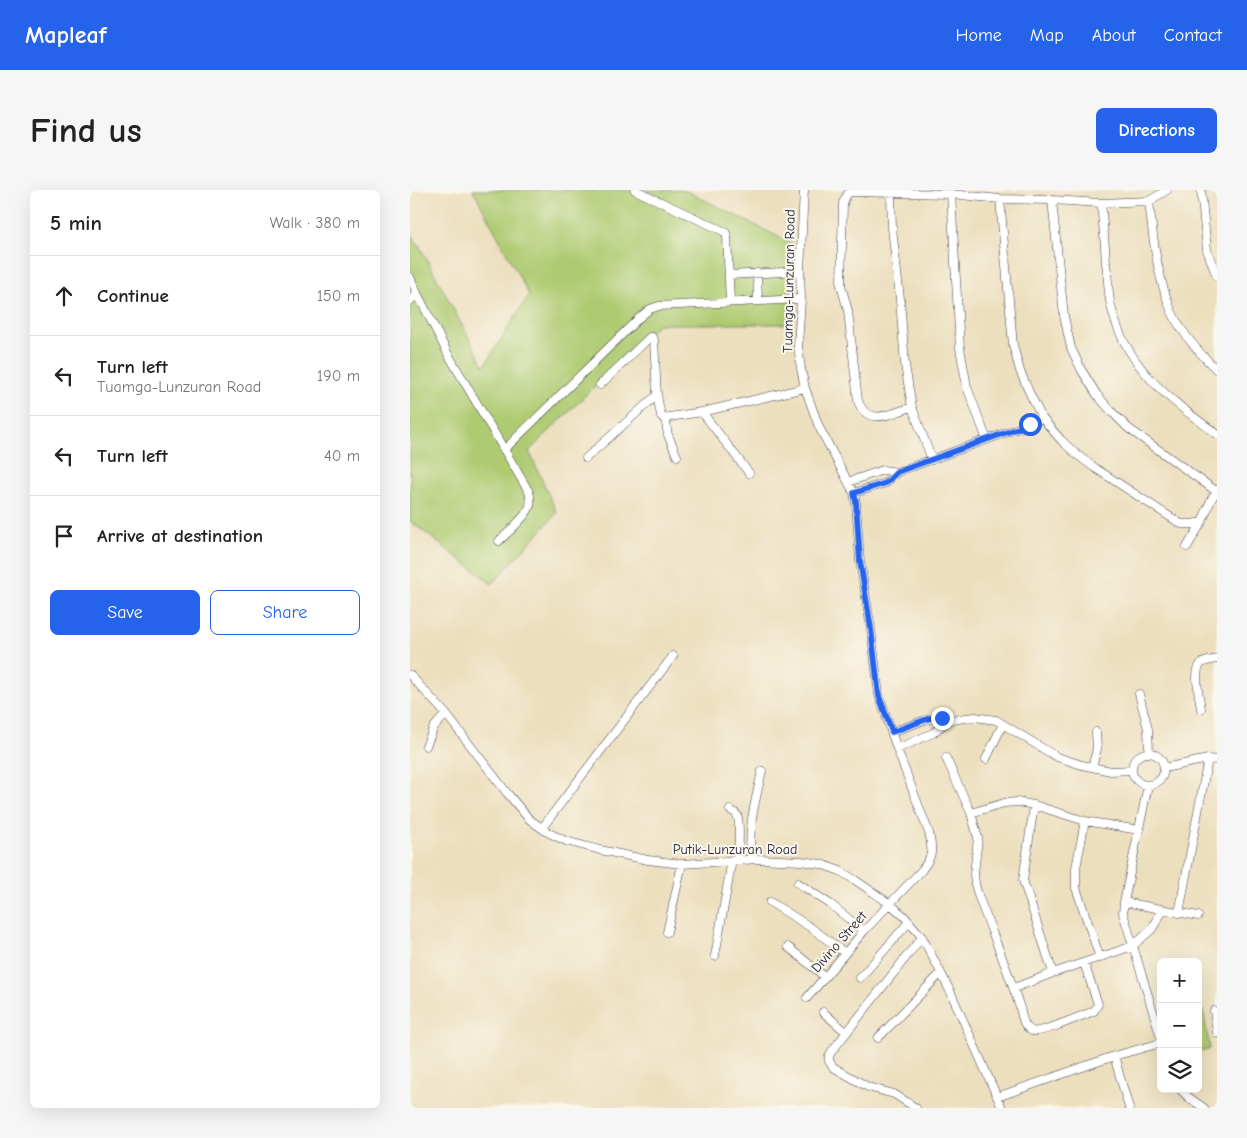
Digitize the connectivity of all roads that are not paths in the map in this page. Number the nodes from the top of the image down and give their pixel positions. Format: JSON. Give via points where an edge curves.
{"nodes":[{"id":1,"x":635,"y":190,"type":"edge"},
{"id":2,"x":804,"y":190,"type":"edge"},
{"id":3,"x":1167,"y":190,"type":"edge"},
{"id":4,"x":1200,"y":190,"type":"edge"},
{"id":5,"x":891,"y":194,"type":"junction"},
{"id":6,"x":951,"y":194,"type":"junction"},
{"id":7,"x":1000,"y":199,"type":"junction"},
{"id":8,"x":1052,"y":200,"type":"junction"},
{"id":9,"x":1149,"y":201,"type":"junction"},
{"id":10,"x":1101,"y":202,"type":"junction"},
{"id":11,"x":800,"y":271,"type":"junction"},
{"id":12,"x":756,"y":273,"type":"junction"},
{"id":13,"x":729,"y":275,"type":"junction"},
{"id":14,"x":410,"y":276,"type":"edge"},
{"id":15,"x":1217,"y":277,"type":"edge"},
{"id":16,"x":417,"y":294,"type":"junction"},
{"id":17,"x":801,"y":299,"type":"junction"},
{"id":18,"x":410,"y":301,"type":"edge"},
{"id":19,"x":758,"y":301,"type":"junction"},
{"id":20,"x":730,"y":302,"type":"junction"},
{"id":21,"x":1217,"y":370,"type":"edge"},
{"id":22,"x":600,"y":386,"type":"dead end"},
{"id":23,"x":805,"y":388,"type":"junction"},
{"id":24,"x":658,"y":396,"type":"junction"},
{"id":25,"x":912,"y":407,"type":"junction"},
{"id":26,"x":702,"y":412,"type":"junction"},
{"id":27,"x":665,"y":418,"type":"junction"},
{"id":28,"x":1042,"y":418,"type":"junction"},
{"id":29,"x":1217,"y":434,"type":"edge"},
{"id":30,"x":987,"y":440,"type":"junction"},
{"id":31,"x":504,"y":450,"type":"junction"},
{"id":32,"x":677,"y":456,"type":"dead end"},
{"id":33,"x":586,"y":458,"type":"dead end"},
{"id":34,"x":932,"y":460,"type":"junction"},
{"id":35,"x":897,"y":472,"type":"junction"},
{"id":36,"x":749,"y":473,"type":"dead end"},
{"id":37,"x":848,"y":482,"type":"junction"},
{"id":38,"x":1217,"y":491,"type":"edge"},
{"id":39,"x":854,"y":493,"type":"junction"},
{"id":40,"x":1202,"y":522,"type":"junction"},
{"id":41,"x":499,"y":541,"type":"dead end"},
{"id":42,"x":1187,"y":547,"type":"dead end"},
{"id":43,"x":673,"y":656,"type":"dead end"},
{"id":44,"x":1217,"y":659,"type":"edge"},
{"id":45,"x":410,"y":675,"type":"edge"},
{"id":46,"x":1139,"y":694,"type":"dead end"},
{"id":47,"x":1201,"y":709,"type":"dead end"},
{"id":48,"x":446,"y":714,"type":"junction"},
{"id":49,"x":949,"y":720,"type":"junction"},
{"id":50,"x":1003,"y":724,"type":"junction"},
{"id":51,"x":909,"y":726,"type":"junction"},
{"id":52,"x":892,"y":732,"type":"junction"},
{"id":53,"x":1096,"y":732,"type":"dead end"},
{"id":54,"x":915,"y":741,"type":"junction"},
{"id":55,"x":426,"y":746,"type":"dead end"},
{"id":56,"x":897,"y":749,"type":"junction"},
{"id":57,"x":1149,"y":752,"type":"junction"},
{"id":58,"x":946,"y":758,"type":"dead end"},
{"id":59,"x":986,"y":759,"type":"dead end"},
{"id":60,"x":1208,"y":759,"type":"junction"},
{"id":61,"x":1217,"y":760,"type":"edge"},
{"id":62,"x":1092,"y":767,"type":"junction"},
{"id":63,"x":1164,"y":768,"type":"junction"},
{"id":64,"x":1132,"y":770,"type":"junction"},
{"id":65,"x":762,"y":771,"type":"dead end"},
{"id":66,"x":1148,"y":785,"type":"junction"},
{"id":67,"x":1034,"y":806,"type":"junction"},
{"id":68,"x":730,"y":810,"type":"dead end"},
{"id":69,"x":971,"y":813,"type":"junction"},
{"id":70,"x":1085,"y":821,"type":"junction"},
{"id":71,"x":542,"y":828,"type":"junction"},
{"id":72,"x":1139,"y":830,"type":"junction"},
{"id":73,"x":752,"y":859,"type":"junction"},
{"id":74,"x":735,"y":860,"type":"junction"},
{"id":75,"x":682,"y":864,"type":"junction"},
{"id":76,"x":798,"y":883,"type":"dead end"},
{"id":77,"x":770,"y":902,"type":"dead end"},
{"id":78,"x":1124,"y":902,"type":"junction"},
{"id":79,"x":890,"y":904,"type":"junction"},
{"id":80,"x":1163,"y":910,"type":"junction"},
{"id":81,"x":1179,"y":912,"type":"junction"},
{"id":82,"x":1198,"y":916,"type":"dead end"},
{"id":83,"x":909,"y":922,"type":"junction"},
{"id":84,"x":864,"y":931,"type":"junction"},
{"id":85,"x":667,"y":932,"type":"dead end"},
{"id":86,"x":922,"y":938,"type":"junction"},
{"id":87,"x":1133,"y":946,"type":"junction"},
{"id":88,"x":788,"y":947,"type":"dead end"},
{"id":89,"x":845,"y":953,"type":"junction"},
{"id":90,"x":715,"y":956,"type":"dead end"},
{"id":91,"x":1100,"y":958,"type":"junction"},
{"id":92,"x":1084,"y":963,"type":"junction"},
{"id":93,"x":941,"y":973,"type":"junction"},
{"id":94,"x":1053,"y":973,"type":"junction"},
{"id":95,"x":825,"y":977,"type":"junction"},
{"id":96,"x":860,"y":978,"type":"dead end"},
{"id":97,"x":1014,"y":988,"type":"junction"},
{"id":98,"x":807,"y":998,"type":"dead end"},
{"id":99,"x":1214,"y":1011,"type":"dead end"},
{"id":100,"x":823,"y":1012,"type":"dead end"},
{"id":101,"x":1157,"y":1025,"type":"edge"},
{"id":102,"x":846,"y":1032,"type":"junction"},
{"id":103,"x":1217,"y":1033,"type":"edge"},
{"id":104,"x":878,"y":1038,"type":"dead end"},
{"id":105,"x":1157,"y":1045,"type":"edge"},
{"id":106,"x":1114,"y":1056,"type":"junction"},
{"id":107,"x":1184,"y":1093,"type":"edge"},
{"id":108,"x":997,"y":1097,"type":"junction"},
{"id":109,"x":916,"y":1108,"type":"edge"},
{"id":110,"x":1002,"y":1108,"type":"edge"},
{"id":111,"x":1129,"y":1108,"type":"edge"},
{"id":112,"x":1204,"y":1108,"type":"edge"}],
"edges":[{"from":1,"to":13,"type":"street","via":[[726,233]]},
{"from":2,"to":11,"type":"street","name":"Tuamga-Lunzuran Road"},
{"from":3,"to":9,"type":"street"},
{"from":4,"to":15,"type":"street","via":[[1207,250]]},
{"from":5,"to":6,"type":"street"},
{"from":5,"to":25,"type":"street","via":[[905,365]]},
{"from":5,"to":25,"type":"street","via":[[851,192],[844,198],[841,285],[848,311],[861,409],[873,417],[881,417]]},
{"from":6,"to":7,"type":"street"},
{"from":6,"to":30,"type":"street","via":[[960,348],[967,387]]},
{"from":7,"to":8,"type":"street"},
{"from":7,"to":28,"type":"street","via":[[1013,345],[1020,371]]},
{"from":8,"to":10,"type":"street"},
{"from":8,"to":38,"type":"street","via":[[1064,316],[1071,348],[1082,371],[1097,395],[1128,428]]},
{"from":9,"to":10,"type":"street"},
{"from":9,"to":21,"type":"street","via":[[1157,261],[1169,306],[1196,348]]},
{"from":10,"to":29,"type":"street","via":[[1110,302],[1118,327],[1130,351],[1161,391]]},
{"from":11,"to":12,"type":"street"},
{"from":11,"to":17,"type":"street","name":"Tuamga-Lunzuran Road"},
{"from":12,"to":13,"type":"street"},
{"from":12,"to":19,"type":"street"},
{"from":13,"to":20,"type":"street"},
{"from":14,"to":16,"type":"street"},
{"from":16,"to":18,"type":"street"},
{"from":16,"to":31,"type":"street"},
{"from":17,"to":19,"type":"street"},
{"from":17,"to":23,"type":"street","name":"Tuamga-Lunzuran Road","via":[[798,345]]},
{"from":19,"to":20,"type":"street"},
{"from":20,"to":31,"type":"street","via":[[650,309]]},
{"from":22,"to":24,"type":"street","via":[[652,337]]},
{"from":23,"to":26,"type":"street"},
{"from":23,"to":37,"type":"street","name":"Tuamga-Lunzuran Road","via":[[819,428]]},
{"from":24,"to":27,"type":"street","via":[[661,416]]},
{"from":24,"to":33,"type":"street"},
{"from":25,"to":34,"type":"street"},
{"from":26,"to":27,"type":"street"},
{"from":26,"to":36,"type":"street"},
{"from":27,"to":32,"type":"street"},
{"from":28,"to":30,"type":"street"},
{"from":28,"to":40,"type":"street","via":[[1076,454],[1181,524]]},
{"from":30,"to":34,"type":"street"},
{"from":31,"to":41,"type":"street","via":[[531,499],[526,513]]},
{"from":34,"to":35,"type":"street"},
{"from":35,"to":37,"type":"street","via":[[883,470]]},
{"from":35,"to":39,"type":"street","via":[[886,483]]},
{"from":37,"to":39,"type":"street","name":"Tuamga-Lunzuran Road"},
{"from":38,"to":40,"type":"street"},
{"from":39,"to":52,"type":"street","name":"Tuamga-Lunzuran Road","via":[[879,696]]},
{"from":40,"to":42,"type":"street"},
{"from":43,"to":71,"type":"street"},
{"from":44,"to":47,"type":"street","via":[[1197,668]]},
{"from":45,"to":48,"type":"street","name":"Putik-Lunzuran Road"},
{"from":46,"to":57,"type":"street","via":[[1148,729]]},
{"from":48,"to":55,"type":"street","via":[[434,727]]},
{"from":48,"to":71,"type":"street","name":"Putik-Lunzuran Road","via":[[507,793]]},
{"from":49,"to":50,"type":"street","via":[[975,717]]},
{"from":49,"to":51,"type":"street","via":[[933,718]]},
{"from":49,"to":54,"type":"street","via":[[933,733]]},
{"from":50,"to":59,"type":"street"},
{"from":50,"to":62,"type":"street","via":[[1057,757]]},
{"from":51,"to":52,"type":"street"},
{"from":51,"to":54,"type":"street"},
{"from":52,"to":56,"type":"street","name":"Tuamga-Lunzuran Road"},
{"from":53,"to":62,"type":"street"},
{"from":54,"to":56,"type":"street"},
{"from":56,"to":79,"type":"street","name":"Tuamga-Lunzuran Road","via":[[932,846],[928,862]]},
{"from":57,"to":63,"type":"street","via":[[1161,759]]},
{"from":57,"to":64,"type":"street","via":[[1138,755]]},
{"from":58,"to":69,"type":"street"},
{"from":60,"to":61,"type":"street"},
{"from":60,"to":63,"type":"street"},
{"from":60,"to":81,"type":"street"},
{"from":62,"to":64,"type":"street","via":[[1111,771]]},
{"from":63,"to":66,"type":"street","via":[[1158,782]]},
{"from":64,"to":66,"type":"street","via":[[1135,779]]},
{"from":65,"to":73,"type":"street","via":[[750,828]]},
{"from":66,"to":72,"type":"street"},
{"from":67,"to":69,"type":"street","via":[[1004,803]]},
{"from":67,"to":70,"type":"street"},
{"from":67,"to":94,"type":"street","via":[[1023,880]]},
{"from":68,"to":74,"type":"street","via":[[738,822]]},
{"from":69,"to":97,"type":"street","via":[[978,838],[975,884]]},
{"from":70,"to":72,"type":"street"},
{"from":70,"to":91,"type":"street","via":[[1076,868],[1076,888]]},
{"from":71,"to":75,"type":"street","name":"Putik-Lunzuran Road","via":[[566,841],[600,850]]},
{"from":72,"to":78,"type":"street"},
{"from":73,"to":74,"type":"street","name":"Putik-Lunzuran Road"},
{"from":73,"to":79,"type":"street","name":"Putik-Lunzuran Road","via":[[821,864],[840,871]]},
{"from":74,"to":75,"type":"street","name":"Putik-Lunzuran Road"},
{"from":74,"to":90,"type":"street"},
{"from":75,"to":85,"type":"street"},
{"from":76,"to":84,"type":"street"},
{"from":77,"to":89,"type":"street"},
{"from":78,"to":80,"type":"street"},
{"from":78,"to":87,"type":"street","via":[[1123,913]]},
{"from":79,"to":83,"type":"street","name":"Putik-Lunzuran Road"},
{"from":79,"to":84,"type":"street","name":"Divino Street"},
{"from":80,"to":81,"type":"street"},
{"from":80,"to":87,"type":"street","via":[[1152,929]]},
{"from":81,"to":82,"type":"street"},
{"from":83,"to":86,"type":"street","name":"Putik-Lunzuran Road"},
{"from":83,"to":96,"type":"street"},
{"from":84,"to":89,"type":"street","name":"Divino Street"},
{"from":86,"to":93,"type":"street","name":"Putik-Lunzuran Road"},
{"from":86,"to":102,"type":"street"},
{"from":87,"to":91,"type":"street"},
{"from":87,"to":101,"type":"street"},
{"from":88,"to":95,"type":"street"},
{"from":89,"to":95,"type":"street","name":"Divino Street"},
{"from":91,"to":92,"type":"street"},
{"from":92,"to":94,"type":"street"},
{"from":92,"to":97,"type":"street","via":[[1098,1004],[1096,1008],[1045,1029],[1035,1032],[1027,1028]]},
{"from":93,"to":104,"type":"street"},
{"from":93,"to":108,"type":"street","name":"Putik-Lunzuran Road"},
{"from":94,"to":97,"type":"street"},
{"from":95,"to":98,"type":"street","name":"Divino Street"},
{"from":99,"to":103,"type":"street"},
{"from":100,"to":102,"type":"street"},
{"from":102,"to":109,"type":"street","via":[[829,1056],[833,1067],[868,1087],[894,1094]]},
{"from":105,"to":106,"type":"street"},
{"from":106,"to":108,"type":"street"},
{"from":106,"to":111,"type":"street"},
{"from":107,"to":112,"type":"street"},
{"from":108,"to":110,"type":"street","name":"Putik-Lunzuran Road"}]}
